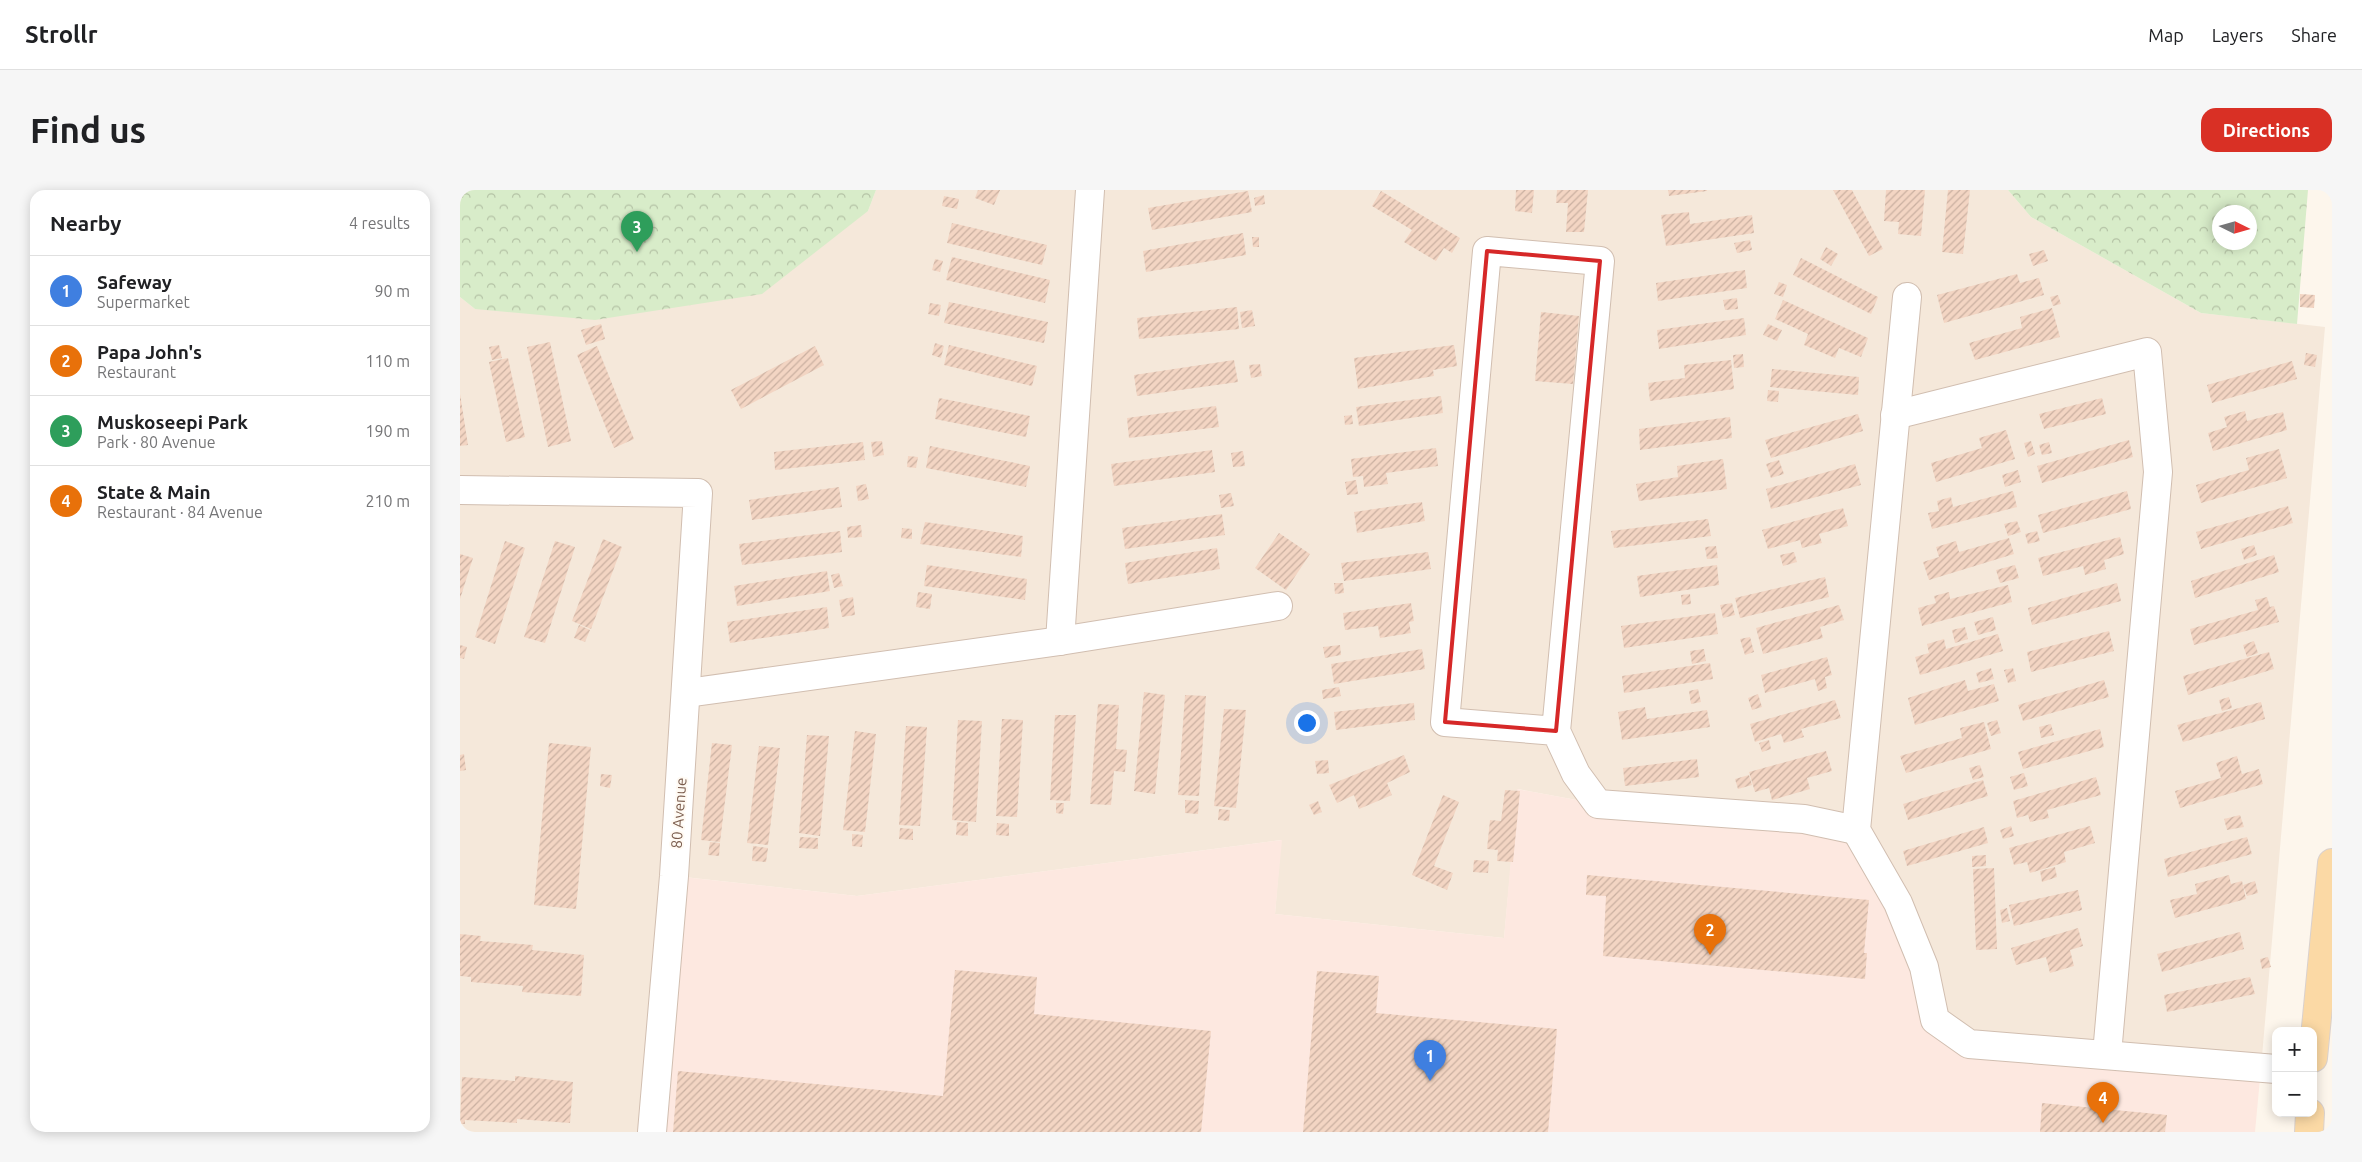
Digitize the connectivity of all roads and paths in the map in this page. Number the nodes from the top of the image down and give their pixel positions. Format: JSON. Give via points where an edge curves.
{"nodes":[{"id":1,"x":1090,"y":190,"type":"edge"},
{"id":2,"x":1906,"y":297,"type":"dead end"},
{"id":3,"x":1895,"y":415,"type":"junction"},
{"id":4,"x":460,"y":490,"type":"edge"},
{"id":5,"x":1278,"y":606,"type":"dead end"},
{"id":6,"x":1060,"y":641,"type":"junction"},
{"id":7,"x":687,"y":693,"type":"junction"},
{"id":8,"x":1556,"y":731,"type":"junction"},
{"id":9,"x":1856,"y":830,"type":"junction"},
{"id":10,"x":2332,"y":863,"type":"edge"},
{"id":11,"x":2316,"y":1027,"type":"edge"},
{"id":12,"x":2107,"y":1054,"type":"junction"},
{"id":13,"x":2272,"y":1069,"type":"edge"},
{"id":14,"x":2310,"y":1117,"type":"edge"},
{"id":15,"x":652,"y":1132,"type":"edge"},
{"id":16,"x":2309,"y":1132,"type":"edge"}],
"edges":[{"from":1,"to":6,"type":"street"},
{"from":2,"to":3,"type":"street"},
{"from":3,"to":9,"type":"street"},
{"from":3,"to":12,"type":"street","via":[[2148,352],[2158,472]]},
{"from":4,"to":7,"type":"street","name":"80 Avenue","via":[[698,493]]},
{"from":5,"to":6,"type":"street"},
{"from":6,"to":7,"type":"street"},
{"from":7,"to":15,"type":"street","name":"80 Avenue"},
{"from":8,"to":8,"type":"street","via":[[1600,261],[1487,251],[1444,722]]},
{"from":8,"to":9,"type":"street","via":[[1576,774],[1598,804],[1804,819]]},
{"from":9,"to":12,"type":"street","via":[[1898,903],[1924,967],[1935,1020],[1969,1044]]},
{"from":10,"to":11,"type":"main road"},
{"from":12,"to":13,"type":"street"},
{"from":14,"to":16,"type":"main road"}]}
